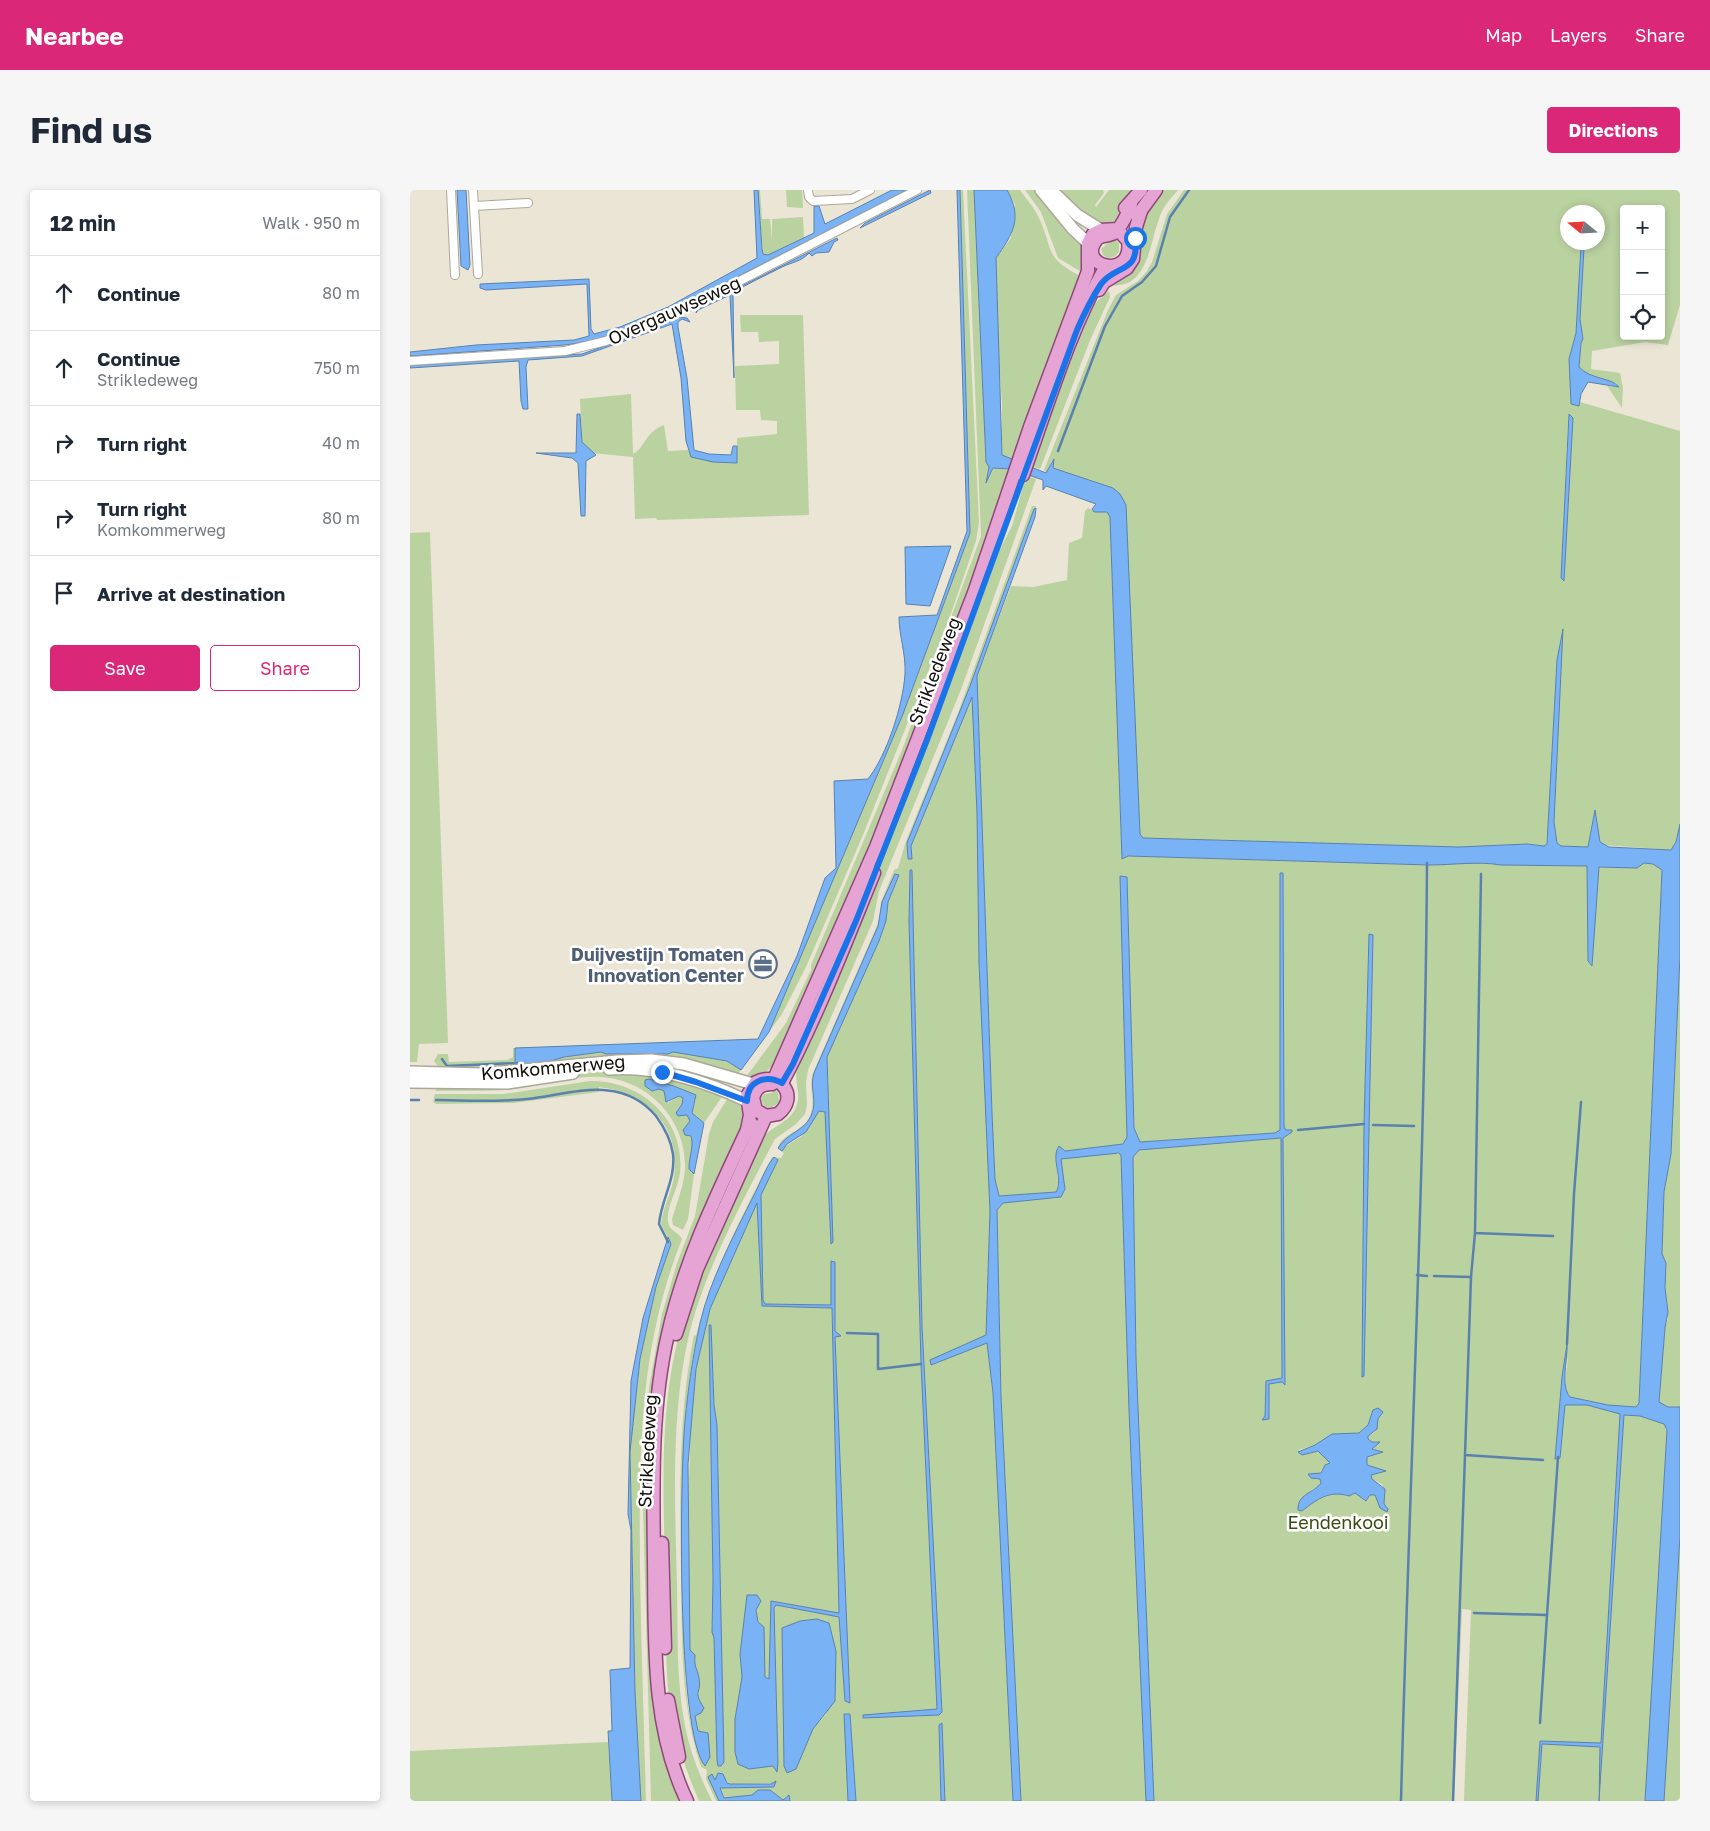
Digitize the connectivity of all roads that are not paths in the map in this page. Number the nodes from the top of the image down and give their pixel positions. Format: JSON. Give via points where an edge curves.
{"nodes":[{"id":1,"x":451,"y":190,"type":"edge"},
{"id":2,"x":474,"y":190,"type":"edge"},
{"id":3,"x":808,"y":190,"type":"edge"},
{"id":4,"x":870,"y":190,"type":"edge"},
{"id":5,"x":917,"y":190,"type":"edge"},
{"id":6,"x":1041,"y":190,"type":"edge"},
{"id":7,"x":1051,"y":190,"type":"edge"},
{"id":8,"x":1141,"y":190,"type":"edge"},
{"id":9,"x":1156,"y":190,"type":"edge"},
{"id":10,"x":528,"y":203,"type":"dead end"},
{"id":11,"x":474,"y":206,"type":"junction"},
{"id":12,"x":1136,"y":207,"type":"junction"},
{"id":13,"x":1104,"y":235,"type":"junction"},
{"id":14,"x":1097,"y":263,"type":"junction"},
{"id":15,"x":478,"y":274,"type":"dead end"},
{"id":16,"x":455,"y":275,"type":"dead end"},
{"id":17,"x":1084,"y":298,"type":"junction"},
{"id":18,"x":410,"y":361,"type":"edge"},
{"id":19,"x":788,"y":1060,"type":"junction"},
{"id":20,"x":410,"y":1072,"type":"edge"},
{"id":21,"x":775,"y":1080,"type":"junction"},
{"id":22,"x":410,"y":1082,"type":"edge"},
{"id":23,"x":753,"y":1084,"type":"junction"},
{"id":24,"x":755,"y":1109,"type":"junction"},
{"id":25,"x":756,"y":1140,"type":"junction"},
{"id":26,"x":687,"y":1801,"type":"edge"},
{"id":27,"x":696,"y":1801,"type":"edge"}],
"edges":[{"from":1,"to":16,"type":"street"},
{"from":2,"to":11,"type":"street"},
{"from":3,"to":4,"type":"street","via":[[808,197],[813,201],[852,200]]},
{"from":5,"to":18,"type":"street","name":"Overgauwseweg","via":[[687,308],[606,341],[565,351]]},
{"from":6,"to":13,"type":"main road","via":[[1070,224]]},
{"from":7,"to":13,"type":"main road"},
{"from":8,"to":12,"type":"main road"},
{"from":9,"to":12,"type":"main road"},
{"from":10,"to":11,"type":"street"},
{"from":11,"to":15,"type":"street"},
{"from":12,"to":13,"type":"main road"},
{"from":12,"to":17,"type":"main road","via":[[1134,260]]},
{"from":13,"to":14,"type":"main road","via":[[1093,250]]},
{"from":13,"to":14,"type":"main road","via":[[1128,245],[1126,257],[1116,266]]},
{"from":14,"to":17,"type":"main road","name":"Strikledeweg"},
{"from":17,"to":19,"type":"main road","name":"Strikledeweg","via":[[1065,361],[1021,468],[955,666],[856,921]]},
{"from":19,"to":21,"type":"main road","name":"Strikledeweg"},
{"from":19,"to":25,"type":"main road","via":[[795,1097],[793,1109]]},
{"from":20,"to":23,"type":"main road","name":"Komkommerweg","via":[[498,1073],[651,1060],[684,1064]]},
{"from":21,"to":23,"type":"main road"},
{"from":21,"to":24,"type":"main road","via":[[758,1088],[754,1096]]},
{"from":21,"to":24,"type":"main road","via":[[788,1095],[787,1104],[778,1114]]},
{"from":22,"to":24,"type":"main road","name":"Komkommerweg","via":[[507,1083],[600,1070],[636,1069],[683,1077]]},
{"from":23,"to":24,"type":"main road","via":[[748,1093]]},
{"from":24,"to":25,"type":"main road","name":"Strikledeweg"},
{"from":24,"to":26,"type":"main road","name":"Strikledeweg","via":[[706,1216],[679,1290],[664,1354],[657,1409],[653,1513],[658,1692],[671,1759]]},
{"from":25,"to":27,"type":"main road","name":"Strikledeweg","via":[[688,1294],[672,1356],[664,1418],[662,1514],[666,1690],[679,1755]]}]}
